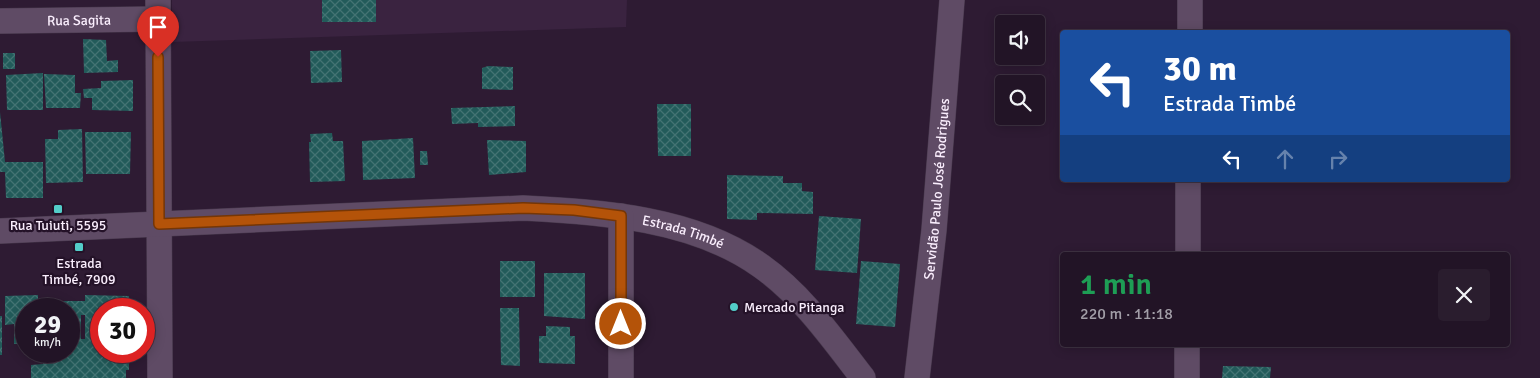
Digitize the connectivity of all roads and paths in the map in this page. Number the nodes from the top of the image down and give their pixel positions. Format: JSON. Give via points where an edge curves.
{"nodes":[{"id":1,"x":952,"y":0,"type":"edge"},
{"id":2,"x":1190,"y":0,"type":"edge"},
{"id":3,"x":158,"y":10,"type":"edge"},
{"id":4,"x":0,"y":21,"type":"edge"},
{"id":5,"x":1190,"y":30,"type":"edge"},
{"id":6,"x":1188,"y":182,"type":"edge"},
{"id":7,"x":621,"y":216,"type":"junction"},
{"id":8,"x":159,"y":224,"type":"junction"},
{"id":9,"x":0,"y":231,"type":"edge"},
{"id":10,"x":1188,"y":252,"type":"edge"},
{"id":11,"x":1187,"y":347,"type":"edge"},
{"id":12,"x":840,"y":348,"type":"junction"},
{"id":13,"x":160,"y":378,"type":"edge"},
{"id":14,"x":620,"y":378,"type":"edge"},
{"id":15,"x":840,"y":378,"type":"edge"},
{"id":16,"x":862,"y":378,"type":"edge"},
{"id":17,"x":917,"y":378,"type":"edge"},
{"id":18,"x":1187,"y":378,"type":"edge"}],
"edges":[{"from":1,"to":17,"type":"street","name":"Servidão Paulo José Rodrigues","via":[[934,230]]},
{"from":2,"to":5,"type":"street"},
{"from":3,"to":4,"type":"street","name":"Rua Sagita"},
{"from":3,"to":8,"type":"street"},
{"from":6,"to":10,"type":"street"},
{"from":7,"to":8,"type":"street","name":"Estrada Timbé","via":[[523,208]]},
{"from":7,"to":12,"type":"street","name":"Estrada Timbé","via":[[706,238],[761,266],[804,303]]},
{"from":7,"to":14,"type":"street"},
{"from":8,"to":9,"type":"street","name":"Estrada Timbé"},
{"from":8,"to":13,"type":"street"},
{"from":11,"to":18,"type":"street"},
{"from":12,"to":15,"type":"street"},
{"from":12,"to":16,"type":"street","name":"Estrada Timbé"}]}
